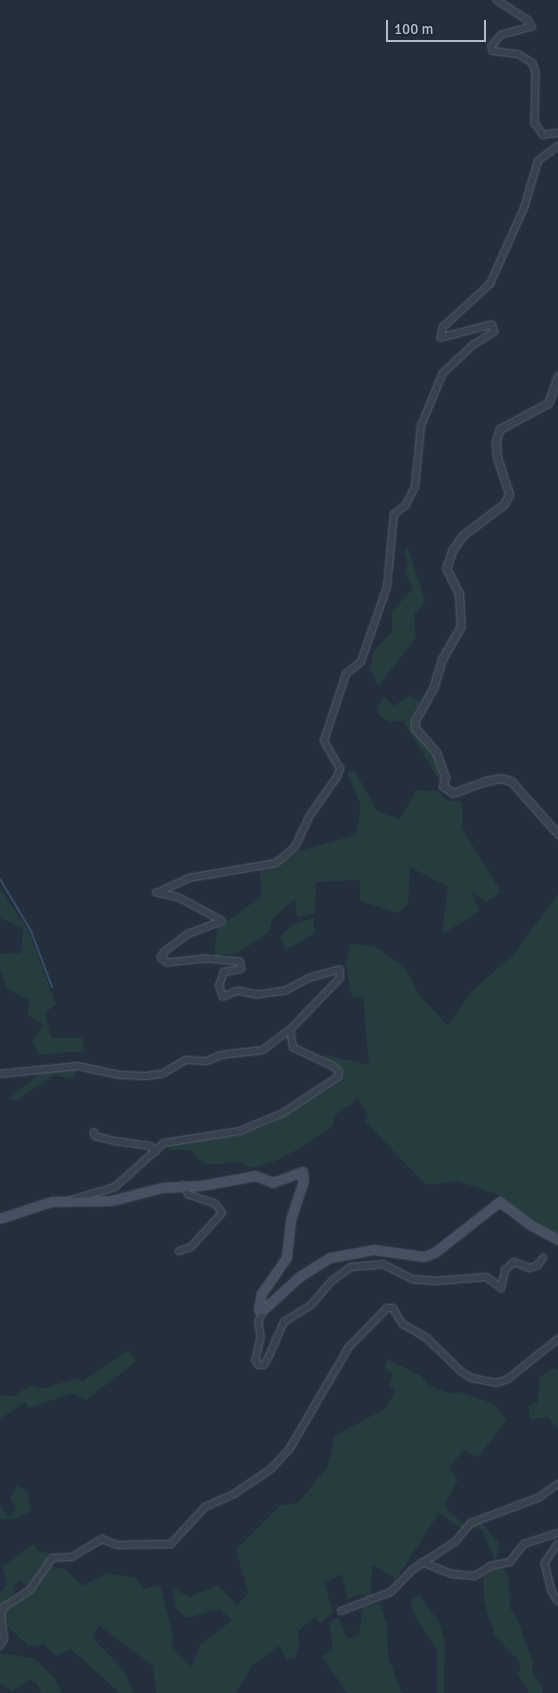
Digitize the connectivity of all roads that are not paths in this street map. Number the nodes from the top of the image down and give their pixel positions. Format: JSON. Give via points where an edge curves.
{"nodes":[{"id":1,"x":497,"y":0,"type":"edge"},
{"id":2,"x":558,"y":133,"type":"edge"},
{"id":3,"x":558,"y":146,"type":"edge"},
{"id":4,"x":558,"y":376,"type":"edge"},
{"id":5,"x":558,"y":834,"type":"edge"},
{"id":6,"x":290,"y":1030,"type":"junction"},
{"id":7,"x":0,"y":1074,"type":"edge"},
{"id":8,"x":94,"y":1132,"type":"dead end"},
{"id":9,"x":156,"y":1151,"type":"junction"},
{"id":10,"x":183,"y":1186,"type":"junction"},
{"id":11,"x":65,"y":1202,"type":"junction"},
{"id":12,"x":0,"y":1219,"type":"edge"},
{"id":13,"x":558,"y":1240,"type":"edge"},
{"id":14,"x":179,"y":1251,"type":"dead end"},
{"id":15,"x":543,"y":1258,"type":"dead end"},
{"id":16,"x":265,"y":1309,"type":"junction"},
{"id":17,"x":558,"y":1339,"type":"edge"},
{"id":18,"x":558,"y":1484,"type":"edge"},
{"id":19,"x":558,"y":1533,"type":"edge"},
{"id":20,"x":558,"y":1544,"type":"edge"},
{"id":21,"x":422,"y":1562,"type":"junction"},
{"id":22,"x":558,"y":1601,"type":"edge"},
{"id":23,"x":341,"y":1610,"type":"dead end"},
{"id":24,"x":0,"y":1646,"type":"edge"}],
"edges":[{"from":1,"to":2,"type":"street","via":[[528,20],[532,27],[502,35],[492,46],[493,51],[518,54],[534,63],[536,123],[543,135]]},
{"from":3,"to":6,"type":"street","via":[[538,161],[524,208],[490,284],[443,327],[441,338],[492,325],[494,332],[473,345],[443,373],[421,426],[415,487],[406,506],[394,514],[387,587],[361,662],[346,674],[324,741],[340,769],[337,777],[309,817],[295,847],[276,862],[189,878],[156,893],[179,898],[222,921],[188,934],[161,958],[167,964],[206,959],[240,962],[241,969],[224,972],[219,986],[223,997],[238,991],[257,994],[286,991],[310,978],[340,970],[342,973],[334,985]]},
{"from":4,"to":5,"type":"street","via":[[548,403],[500,429],[496,440],[497,456],[509,495],[504,504],[463,535],[452,551],[446,568],[459,593],[461,626],[414,721],[415,728],[436,752],[445,777],[443,786],[453,793],[493,779],[511,781]]},
{"from":6,"to":7,"type":"street","via":[[263,1050],[221,1055],[207,1061],[186,1060],[162,1074],[120,1075],[78,1066]]},
{"from":6,"to":9,"type":"street","via":[[293,1048],[334,1067],[339,1072],[338,1077],[269,1120],[240,1131],[164,1142]]},
{"from":8,"to":9,"type":"street","via":[[95,1136],[150,1146]]},
{"from":9,"to":11,"type":"street","via":[[115,1187]]},
{"from":10,"to":11,"type":"main road","via":[[112,1201]]},
{"from":10,"to":14,"type":"street","via":[[189,1195],[215,1204],[222,1212],[191,1247]]},
{"from":10,"to":16,"type":"main road","via":[[202,1186],[256,1176],[273,1183],[299,1172],[305,1175],[291,1220],[287,1258],[258,1302],[259,1310]]},
{"from":11,"to":12,"type":"main road","via":[[28,1208]]},
{"from":13,"to":16,"type":"main road","via":[[530,1225],[500,1202],[435,1253],[425,1257],[374,1250],[331,1258],[300,1276]]},
{"from":15,"to":16,"type":"street","via":[[537,1266],[530,1268],[514,1262],[505,1270],[501,1288],[487,1277],[435,1281],[413,1279],[383,1264],[352,1267],[333,1280],[311,1305],[284,1322],[268,1358],[259,1365],[256,1360],[261,1338],[259,1321]]},
{"from":17,"to":24,"type":"street","via":[[508,1379],[497,1383],[472,1378],[462,1372],[427,1338],[403,1324],[393,1308],[388,1308],[346,1353],[289,1450],[272,1469],[234,1494],[205,1507],[172,1544],[118,1545],[102,1539],[72,1557],[52,1558],[30,1590],[4,1607],[0,1614],[4,1639]]},
{"from":18,"to":21,"type":"street","via":[[538,1498],[478,1519],[455,1542]]},
{"from":19,"to":21,"type":"street","via":[[524,1544],[510,1562],[491,1566],[475,1576],[452,1574]]},
{"from":20,"to":22,"type":"street","via":[[545,1563],[552,1592]]},
{"from":21,"to":23,"type":"street","via":[[383,1598]]}]}
